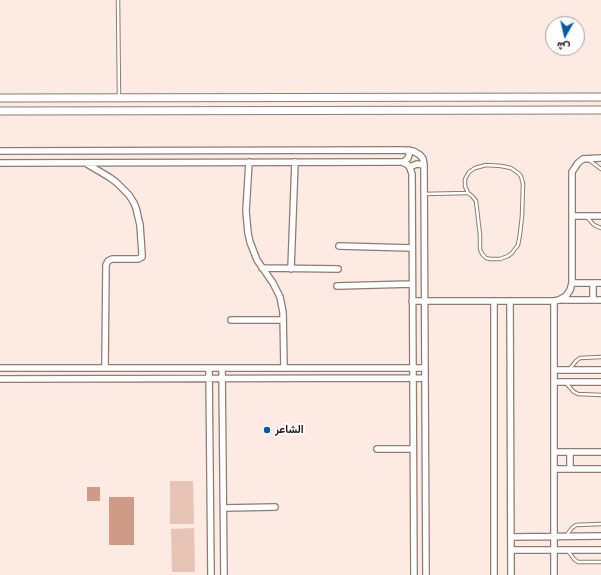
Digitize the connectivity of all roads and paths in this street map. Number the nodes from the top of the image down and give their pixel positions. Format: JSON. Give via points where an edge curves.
{"nodes":[{"id":1,"x":118,"y":0,"type":"edge"},
{"id":2,"x":601,"y":97,"type":"edge"},
{"id":3,"x":0,"y":98,"type":"edge"},
{"id":4,"x":119,"y":98,"type":"junction"},
{"id":5,"x":601,"y":110,"type":"edge"},
{"id":6,"x":0,"y":111,"type":"edge"},
{"id":7,"x":409,"y":150,"type":"junction"},
{"id":8,"x":0,"y":151,"type":"edge"},
{"id":9,"x":601,"y":158,"type":"edge"},
{"id":10,"x":587,"y":159,"type":"junction"},
{"id":11,"x":249,"y":162,"type":"junction"},
{"id":12,"x":295,"y":162,"type":"junction"},
{"id":13,"x":402,"y":162,"type":"junction"},
{"id":14,"x":0,"y":163,"type":"edge"},
{"id":15,"x":85,"y":163,"type":"junction"},
{"id":16,"x":424,"y":165,"type":"junction"},
{"id":17,"x":410,"y":168,"type":"junction"},
{"id":18,"x":601,"y":169,"type":"edge"},
{"id":19,"x":468,"y":193,"type":"junction"},
{"id":20,"x":424,"y":194,"type":"junction"},
{"id":21,"x":572,"y":216,"type":"junction"},
{"id":22,"x":585,"y":216,"type":"junction"},
{"id":23,"x":601,"y":216,"type":"edge"},
{"id":24,"x":601,"y":228,"type":"edge"},
{"id":25,"x":339,"y":246,"type":"dead end"},
{"id":26,"x":412,"y":248,"type":"junction"},
{"id":27,"x":262,"y":268,"type":"junction"},
{"id":28,"x":291,"y":269,"type":"junction"},
{"id":29,"x":338,"y":270,"type":"dead end"},
{"id":30,"x":572,"y":283,"type":"junction"},
{"id":31,"x":593,"y":283,"type":"junction"},
{"id":32,"x":601,"y":283,"type":"edge"},
{"id":33,"x":412,"y":284,"type":"junction"},
{"id":34,"x":337,"y":286,"type":"dead end"},
{"id":35,"x":593,"y":300,"type":"junction"},
{"id":36,"x":601,"y":300,"type":"edge"},
{"id":37,"x":412,"y":301,"type":"junction"},
{"id":38,"x":425,"y":301,"type":"junction"},
{"id":39,"x":494,"y":301,"type":"junction"},
{"id":40,"x":510,"y":301,"type":"junction"},
{"id":41,"x":556,"y":301,"type":"junction"},
{"id":42,"x":231,"y":320,"type":"dead end"},
{"id":43,"x":283,"y":320,"type":"junction"},
{"id":44,"x":601,"y":357,"type":"edge"},
{"id":45,"x":0,"y":368,"type":"edge"},
{"id":46,"x":105,"y":368,"type":"junction"},
{"id":47,"x":210,"y":368,"type":"junction"},
{"id":48,"x":222,"y":368,"type":"junction"},
{"id":49,"x":284,"y":368,"type":"junction"},
{"id":50,"x":413,"y":368,"type":"junction"},
{"id":51,"x":425,"y":368,"type":"junction"},
{"id":52,"x":554,"y":370,"type":"junction"},
{"id":53,"x":569,"y":370,"type":"junction"},
{"id":54,"x":601,"y":370,"type":"edge"},
{"id":55,"x":413,"y":378,"type":"junction"},
{"id":56,"x":425,"y":378,"type":"junction"},
{"id":57,"x":0,"y":379,"type":"edge"},
{"id":58,"x":210,"y":379,"type":"junction"},
{"id":59,"x":222,"y":379,"type":"junction"},
{"id":60,"x":554,"y":382,"type":"junction"},
{"id":61,"x":566,"y":382,"type":"junction"},
{"id":62,"x":601,"y":382,"type":"edge"},
{"id":63,"x":601,"y":395,"type":"edge"},
{"id":64,"x":378,"y":448,"type":"dead end"},
{"id":65,"x":413,"y":449,"type":"junction"},
{"id":66,"x":554,"y":452,"type":"junction"},
{"id":67,"x":570,"y":452,"type":"junction"},
{"id":68,"x":601,"y":452,"type":"edge"},
{"id":69,"x":554,"y":469,"type":"junction"},
{"id":70,"x":570,"y":469,"type":"junction"},
{"id":71,"x":601,"y":469,"type":"edge"},
{"id":72,"x":275,"y":507,"type":"dead end"},
{"id":73,"x":224,"y":508,"type":"junction"},
{"id":74,"x":601,"y":524,"type":"edge"},
{"id":75,"x":601,"y":536,"type":"edge"},
{"id":76,"x":511,"y":537,"type":"junction"},
{"id":77,"x":554,"y":537,"type":"junction"},
{"id":78,"x":566,"y":537,"type":"junction"},
{"id":79,"x":511,"y":550,"type":"junction"},
{"id":80,"x":554,"y":550,"type":"junction"},
{"id":81,"x":566,"y":550,"type":"junction"},
{"id":82,"x":601,"y":550,"type":"edge"},
{"id":83,"x":601,"y":562,"type":"edge"},
{"id":84,"x":211,"y":575,"type":"edge"},
{"id":85,"x":224,"y":575,"type":"edge"},
{"id":86,"x":414,"y":575,"type":"edge"},
{"id":87,"x":426,"y":575,"type":"edge"},
{"id":88,"x":494,"y":575,"type":"edge"},
{"id":89,"x":511,"y":575,"type":"edge"},
{"id":90,"x":554,"y":575,"type":"edge"}],
"edges":[{"from":1,"to":4,"type":"lane"},
{"from":2,"to":4,"type":"street"},
{"from":3,"to":4,"type":"street"},
{"from":5,"to":6,"type":"street"},
{"from":7,"to":8,"type":"street"},
{"from":7,"to":13,"type":"street","via":[[407,160]]},
{"from":7,"to":16,"type":"street","via":[[420,155]]},
{"from":9,"to":10,"type":"street"},
{"from":10,"to":18,"type":"lane"},
{"from":10,"to":21,"type":"street","via":[[578,163],[572,172]]},
{"from":11,"to":12,"type":"street"},
{"from":11,"to":15,"type":"street"},
{"from":11,"to":27,"type":"street","via":[[247,226],[253,251]]},
{"from":12,"to":13,"type":"street"},
{"from":12,"to":28,"type":"street"},
{"from":13,"to":17,"type":"street"},
{"from":14,"to":15,"type":"street"},
{"from":15,"to":46,"type":"street","via":[[105,174],[122,188],[134,202],[140,225],[142,257],[112,259],[106,265]]},
{"from":16,"to":17,"type":"street","via":[[417,164]]},
{"from":16,"to":20,"type":"street"},
{"from":17,"to":26,"type":"street"},
{"from":19,"to":19,"type":"lane","via":[[465,179],[469,172],[478,166],[511,168],[521,176],[524,189],[520,234],[518,245],[508,256],[500,259],[486,258],[480,252],[476,201]]},
{"from":19,"to":20,"type":"lane"},
{"from":20,"to":38,"type":"street"},
{"from":21,"to":22,"type":"street"},
{"from":21,"to":30,"type":"street"},
{"from":22,"to":23,"type":"street"},
{"from":22,"to":24,"type":"lane"},
{"from":25,"to":26,"type":"street"},
{"from":26,"to":33,"type":"street"},
{"from":27,"to":28,"type":"street"},
{"from":27,"to":43,"type":"street","via":[[277,290]]},
{"from":28,"to":29,"type":"street"},
{"from":30,"to":31,"type":"street"},
{"from":30,"to":41,"type":"street","via":[[568,294]]},
{"from":31,"to":32,"type":"street"},
{"from":31,"to":35,"type":"street"},
{"from":33,"to":34,"type":"street"},
{"from":33,"to":37,"type":"street"},
{"from":35,"to":36,"type":"street"},
{"from":35,"to":41,"type":"street"},
{"from":37,"to":38,"type":"street"},
{"from":37,"to":50,"type":"street"},
{"from":38,"to":39,"type":"street"},
{"from":38,"to":51,"type":"street"},
{"from":39,"to":40,"type":"street"},
{"from":39,"to":88,"type":"street"},
{"from":40,"to":41,"type":"street"},
{"from":40,"to":76,"type":"street"},
{"from":41,"to":52,"type":"street"},
{"from":42,"to":43,"type":"street"},
{"from":43,"to":49,"type":"street"},
{"from":44,"to":53,"type":"lane","via":[[580,358]]},
{"from":45,"to":46,"type":"street"},
{"from":46,"to":47,"type":"street"},
{"from":47,"to":48,"type":"street"},
{"from":47,"to":58,"type":"street"},
{"from":48,"to":49,"type":"street"},
{"from":48,"to":59,"type":"street"},
{"from":49,"to":50,"type":"street"},
{"from":50,"to":51,"type":"street"},
{"from":50,"to":55,"type":"street"},
{"from":51,"to":56,"type":"street"},
{"from":52,"to":53,"type":"street"},
{"from":52,"to":60,"type":"street"},
{"from":53,"to":54,"type":"street"},
{"from":55,"to":56,"type":"street"},
{"from":55,"to":59,"type":"street"},
{"from":55,"to":65,"type":"street"},
{"from":56,"to":87,"type":"street"},
{"from":57,"to":58,"type":"street"},
{"from":58,"to":59,"type":"street"},
{"from":58,"to":84,"type":"street"},
{"from":59,"to":73,"type":"street"},
{"from":60,"to":61,"type":"street"},
{"from":60,"to":66,"type":"street"},
{"from":61,"to":62,"type":"street"},
{"from":61,"to":63,"type":"lane","via":[[578,394]]},
{"from":64,"to":65,"type":"street"},
{"from":65,"to":86,"type":"street"},
{"from":66,"to":67,"type":"street"},
{"from":66,"to":69,"type":"street"},
{"from":67,"to":68,"type":"street"},
{"from":67,"to":70,"type":"street"},
{"from":69,"to":70,"type":"street"},
{"from":69,"to":77,"type":"street"},
{"from":70,"to":71,"type":"street"},
{"from":72,"to":73,"type":"street"},
{"from":73,"to":85,"type":"street"},
{"from":74,"to":78,"type":"lane","via":[[576,525]]},
{"from":75,"to":78,"type":"street"},
{"from":76,"to":77,"type":"street"},
{"from":76,"to":79,"type":"street"},
{"from":77,"to":78,"type":"street"},
{"from":77,"to":80,"type":"street"},
{"from":79,"to":80,"type":"street"},
{"from":79,"to":89,"type":"street"},
{"from":80,"to":81,"type":"street"},
{"from":80,"to":90,"type":"street"},
{"from":81,"to":82,"type":"street"},
{"from":81,"to":83,"type":"lane","via":[[578,562]]}]}
